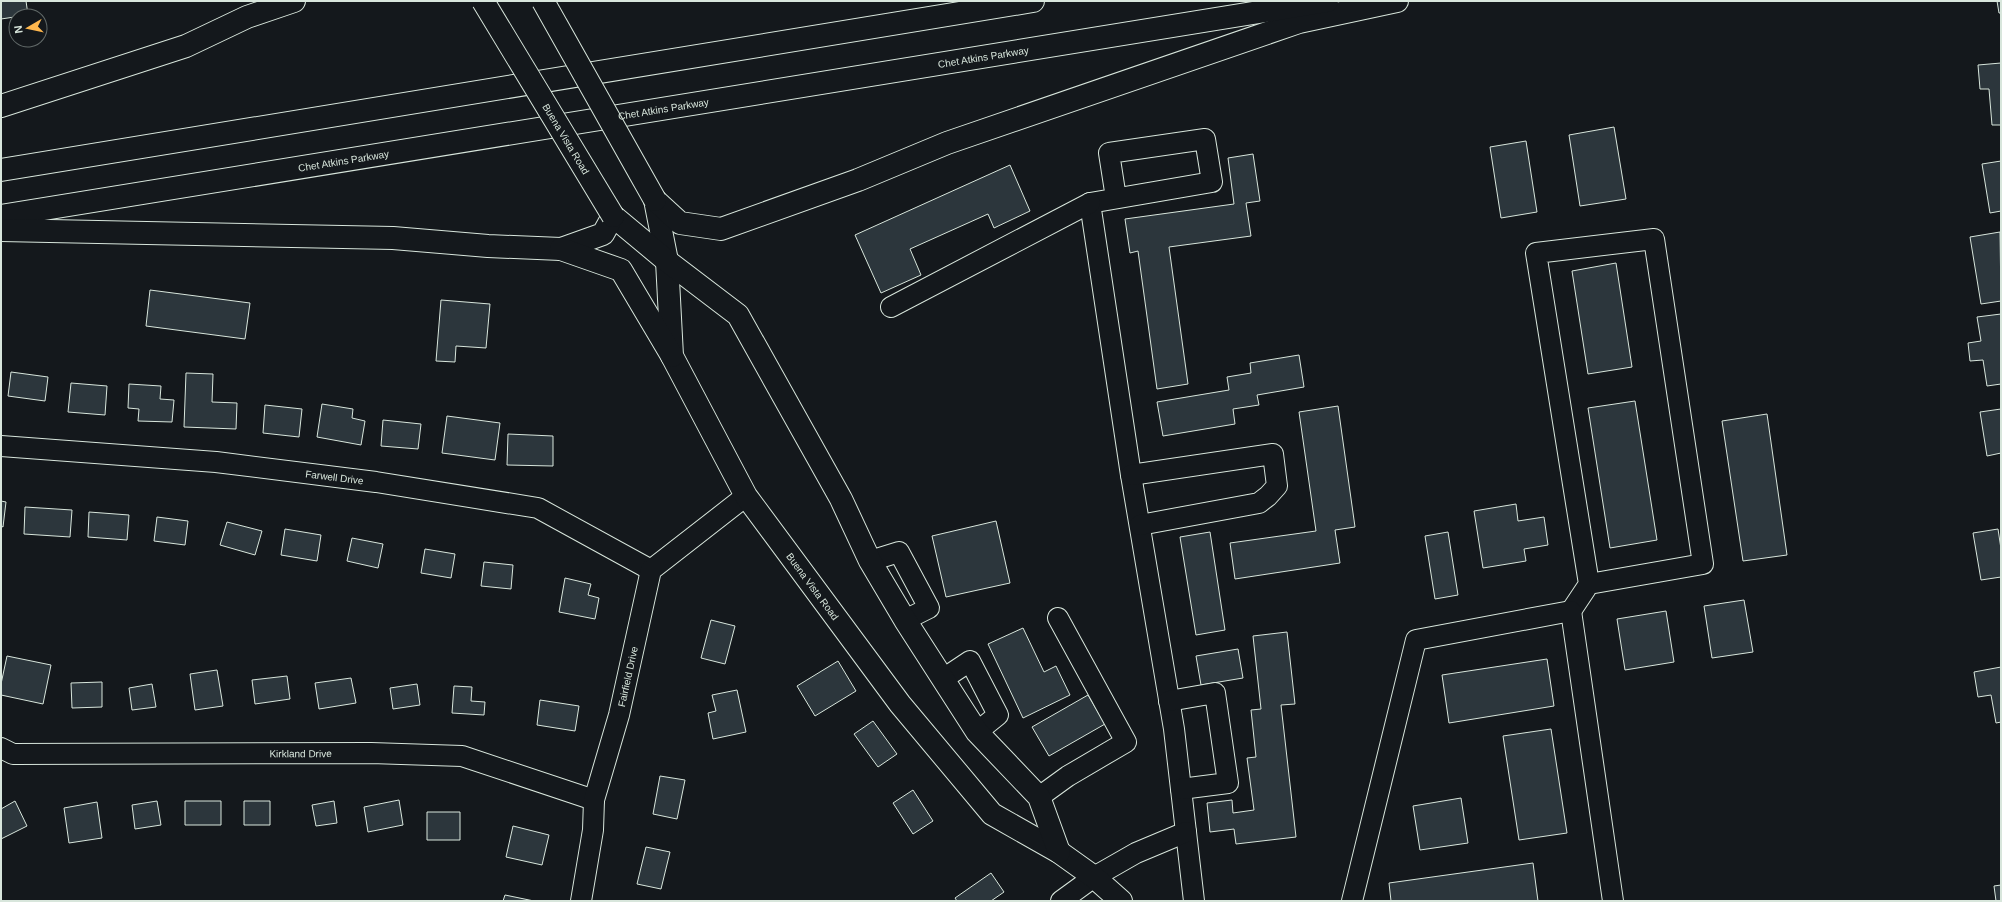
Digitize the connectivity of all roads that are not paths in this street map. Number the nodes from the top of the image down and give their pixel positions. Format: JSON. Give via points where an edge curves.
{"nodes":[{"id":1,"x":294,"y":1,"type":"edge"},
{"id":2,"x":483,"y":1,"type":"edge"},
{"id":3,"x":542,"y":1,"type":"edge"},
{"id":4,"x":1033,"y":1,"type":"edge"},
{"id":5,"x":1326,"y":1,"type":"edge"},
{"id":6,"x":1397,"y":1,"type":"edge"},
{"id":7,"x":1,"y":106,"type":"edge"},
{"id":8,"x":1,"y":170,"type":"edge"},
{"id":9,"x":1116,"y":198,"type":"junction"},
{"id":10,"x":655,"y":200,"type":"junction"},
{"id":11,"x":1090,"y":203,"type":"junction"},
{"id":12,"x":1,"y":216,"type":"edge"},
{"id":13,"x":613,"y":216,"type":"junction"},
{"id":14,"x":1,"y":230,"type":"edge"},
{"id":15,"x":561,"y":249,"type":"junction"},
{"id":16,"x":667,"y":261,"type":"junction"},
{"id":17,"x":891,"y":307,"type":"dead end"},
{"id":18,"x":672,"y":356,"type":"junction"},
{"id":19,"x":1,"y":446,"type":"edge"},
{"id":20,"x":1131,"y":475,"type":"junction"},
{"id":21,"x":746,"y":496,"type":"junction"},
{"id":22,"x":1140,"y":524,"type":"junction"},
{"id":23,"x":870,"y":561,"type":"junction"},
{"id":24,"x":651,"y":570,"type":"junction"},
{"id":25,"x":1589,"y":584,"type":"junction"},
{"id":26,"x":1571,"y":611,"type":"junction"},
{"id":27,"x":1058,"y":618,"type":"dead end"},
{"id":28,"x":905,"y":620,"type":"junction"},
{"id":29,"x":942,"y":679,"type":"junction"},
{"id":30,"x":1169,"y":701,"type":"junction"},
{"id":31,"x":977,"y":732,"type":"junction"},
{"id":32,"x":1,"y":748,"type":"edge"},
{"id":33,"x":1181,"y":788,"type":"junction"},
{"id":34,"x":1039,"y":797,"type":"junction"},
{"id":35,"x":594,"y":800,"type":"junction"},
{"id":36,"x":1186,"y":832,"type":"junction"},
{"id":37,"x":1059,"y":852,"type":"junction"},
{"id":38,"x":1094,"y":877,"type":"junction"},
{"id":39,"x":581,"y":901,"type":"edge"},
{"id":40,"x":1061,"y":901,"type":"edge"},
{"id":41,"x":1121,"y":901,"type":"edge"},
{"id":42,"x":1194,"y":901,"type":"edge"},
{"id":43,"x":1352,"y":901,"type":"edge"},
{"id":44,"x":1613,"y":901,"type":"edge"}],
"edges":[{"from":1,"to":7,"type":"main road","via":[[248,17],[186,46]]},
{"from":2,"to":13,"type":"main road","name":"Buena Vista Road","bridge":true},
{"from":3,"to":10,"type":"main road","name":"Buena Vista Road","bridge":true},
{"from":4,"to":8,"type":"main road"},
{"from":5,"to":12,"type":"main road","name":"Chet Atkins Parkway"},
{"from":6,"to":10,"type":"main road","via":[[1299,22],[947,143],[858,180],[721,229],[680,223]]},
{"from":9,"to":9,"type":"street","via":[[1212,182],[1206,139],[1109,153]]},
{"from":9,"to":11,"type":"street"},
{"from":10,"to":16,"type":"main road","name":"Buena Vista Road"},
{"from":11,"to":17,"type":"street"},
{"from":11,"to":20,"type":"street"},
{"from":13,"to":15,"type":"main road","via":[[603,234]]},
{"from":13,"to":16,"type":"main road","name":"Buena Vista Road"},
{"from":14,"to":15,"type":"main road","via":[[393,238]]},
{"from":15,"to":18,"type":"main road","via":[[621,270]]},
{"from":16,"to":18,"type":"main road","name":"Buena Vista Road"},
{"from":16,"to":23,"type":"main road","name":"Buena Vista Road","via":[[738,315],[841,499]]},
{"from":18,"to":21,"type":"main road","name":"Buena Vista Road"},
{"from":19,"to":24,"type":"street","name":"Farwell Drive","via":[[216,462],[376,482],[538,508]]},
{"from":20,"to":22,"type":"street"},
{"from":20,"to":22,"type":"street","via":[[1273,454],[1276,486],[1259,503]]},
{"from":21,"to":24,"type":"street"},
{"from":21,"to":37,"type":"main road","name":"Buena Vista Road","via":[[900,704],[992,814]]},
{"from":22,"to":30,"type":"street"},
{"from":23,"to":28,"type":"main road","name":"Buena Vista Road"},
{"from":23,"to":28,"type":"street","via":[[899,552],[930,608]]},
{"from":24,"to":35,"type":"street","name":"Fairfield Drive","via":[[619,715]]},
{"from":25,"to":25,"type":"street","via":[[1703,564],[1654,239],[1536,253]]},
{"from":25,"to":26,"type":"street"},
{"from":26,"to":43,"type":"street","via":[[1416,640]]},
{"from":26,"to":44,"type":"street"},
{"from":27,"to":34,"type":"street","via":[[1126,742],[1068,776]]},
{"from":28,"to":29,"type":"main road","name":"Buena Vista Road"},
{"from":29,"to":31,"type":"main road","name":"Buena Vista Road"},
{"from":29,"to":31,"type":"street","via":[[970,661],[998,715]]},
{"from":30,"to":33,"type":"street"},
{"from":30,"to":33,"type":"street","via":[[1215,693],[1228,783]]},
{"from":31,"to":34,"type":"main road","name":"Buena Vista Road"},
{"from":32,"to":35,"type":"street","name":"Kirkland Drive","via":[[13,754],[371,753],[462,756]]},
{"from":33,"to":36,"type":"street"},
{"from":34,"to":37,"type":"main road","name":"Buena Vista Road"},
{"from":35,"to":39,"type":"street","name":"Fairfield Drive","via":[[593,830]]},
{"from":36,"to":38,"type":"street","via":[[1136,853]]},
{"from":36,"to":42,"type":"street"},
{"from":37,"to":38,"type":"main road","name":"Buena Vista Road"},
{"from":38,"to":40,"type":"street"},
{"from":38,"to":41,"type":"main road","name":"Buena Vista Road"}]}
